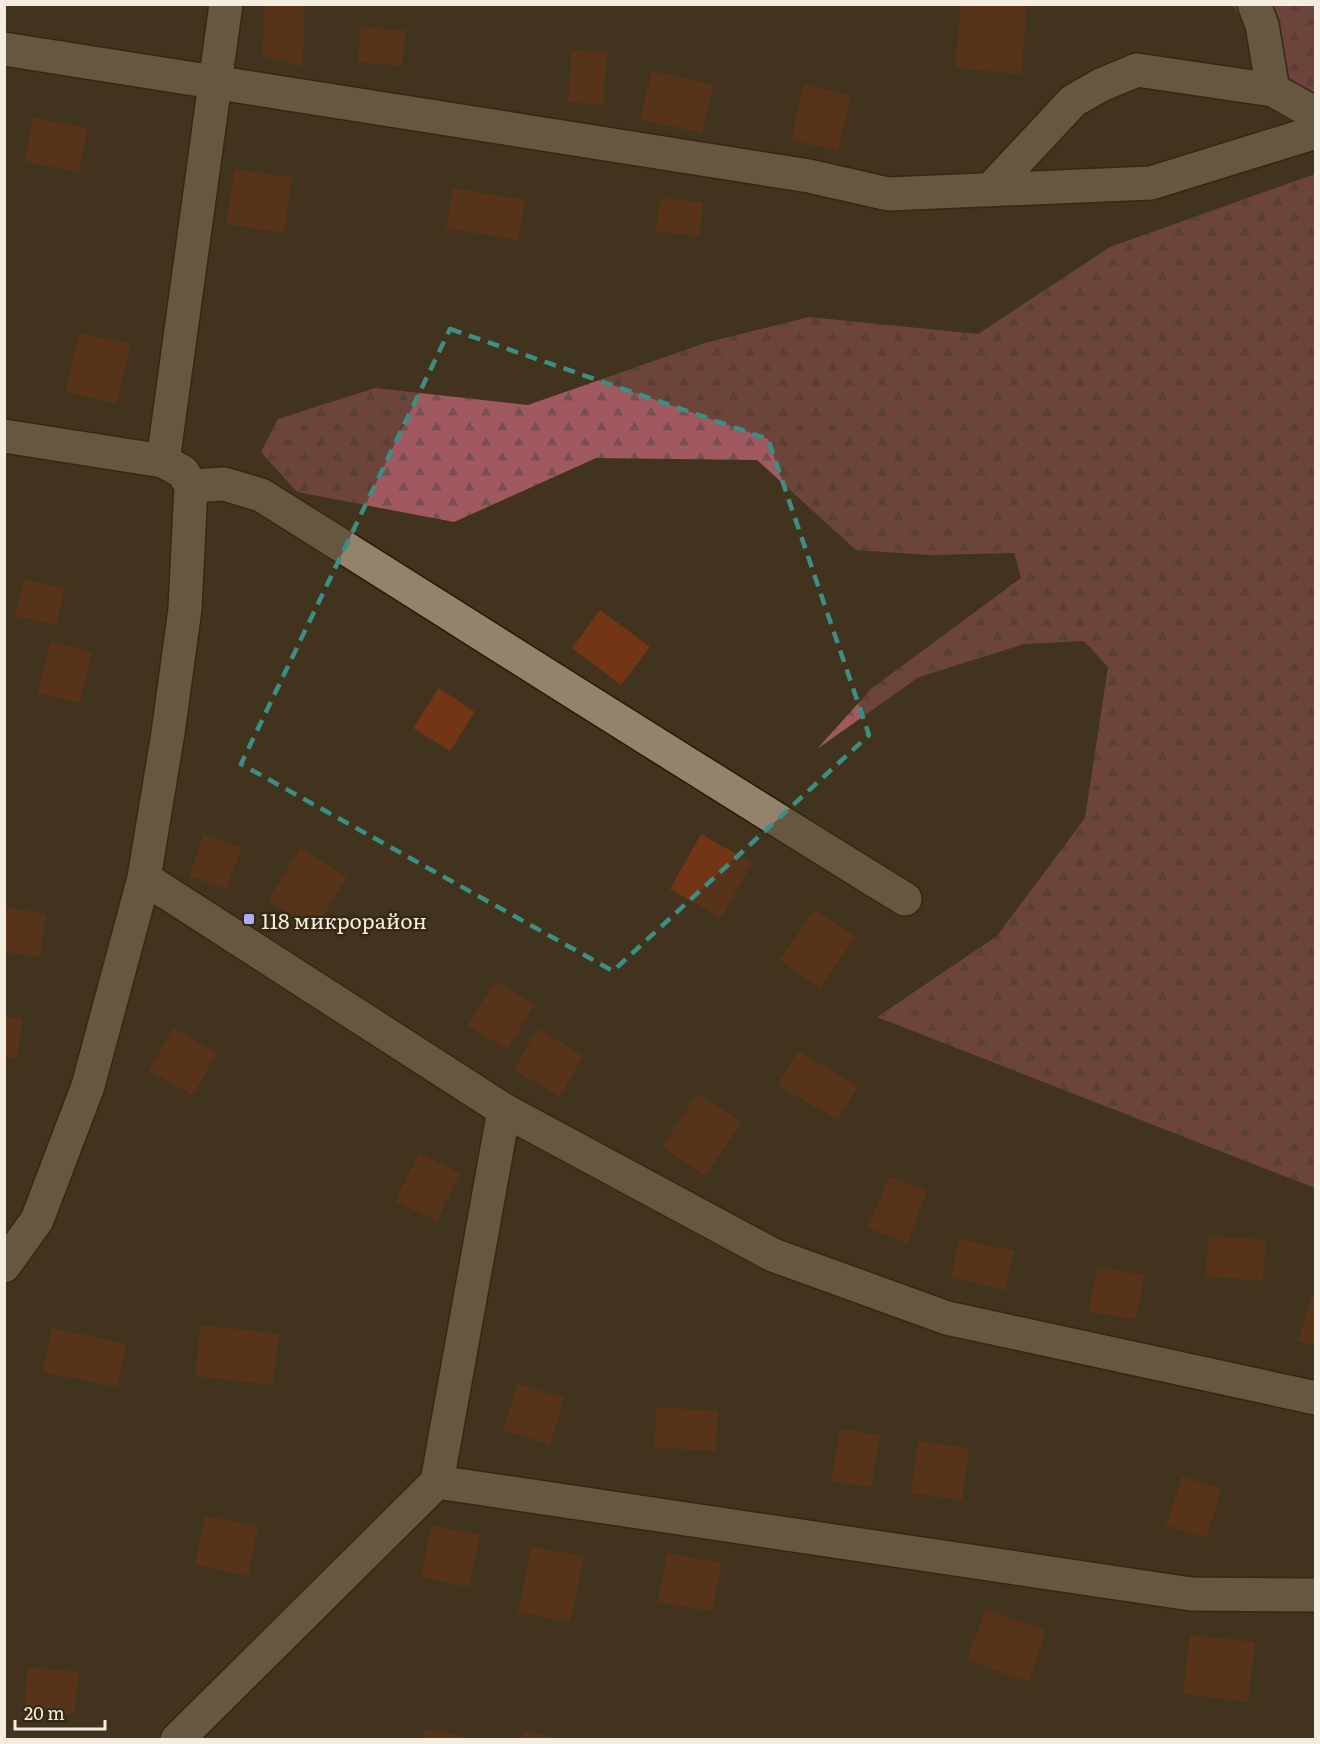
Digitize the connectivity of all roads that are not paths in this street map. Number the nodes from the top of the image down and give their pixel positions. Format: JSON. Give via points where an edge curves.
{"nodes":[{"id":1,"x":226,"y":4,"type":"edge"},
{"id":2,"x":1254,"y":4,"type":"edge"},
{"id":3,"x":4,"y":49,"type":"edge"},
{"id":4,"x":214,"y":82,"type":"junction"},
{"id":5,"x":1273,"y":90,"type":"junction"},
{"id":6,"x":1316,"y":114,"type":"edge"},
{"id":7,"x":1316,"y":132,"type":"edge"},
{"id":8,"x":990,"y":190,"type":"junction"},
{"id":9,"x":4,"y":436,"type":"edge"},
{"id":10,"x":163,"y":461,"type":"junction"},
{"id":11,"x":191,"y":486,"type":"junction"},
{"id":12,"x":144,"y":878,"type":"junction"},
{"id":13,"x":905,"y":899,"type":"dead end"},
{"id":14,"x":504,"y":1110,"type":"junction"},
{"id":15,"x":4,"y":1266,"type":"edge"},
{"id":16,"x":1316,"y":1398,"type":"edge"},
{"id":17,"x":437,"y":1482,"type":"junction"},
{"id":18,"x":1316,"y":1595,"type":"edge"},
{"id":19,"x":177,"y":1740,"type":"edge"}],
"edges":[{"from":1,"to":4,"type":"street"},
{"from":2,"to":5,"type":"street","via":[[1262,25]]},
{"from":3,"to":4,"type":"street"},
{"from":4,"to":8,"type":"street","via":[[809,176],[888,194]]},
{"from":4,"to":10,"type":"street"},
{"from":5,"to":6,"type":"street"},
{"from":5,"to":8,"type":"street","via":[[1137,70],[1073,101]]},
{"from":7,"to":8,"type":"street","via":[[1152,183]]},
{"from":9,"to":10,"type":"street"},
{"from":10,"to":11,"type":"street","via":[[183,472]]},
{"from":11,"to":12,"type":"street","via":[[185,609]]},
{"from":11,"to":13,"type":"street","via":[[224,484],[261,495]]},
{"from":12,"to":14,"type":"street"},
{"from":12,"to":15,"type":"street","via":[[88,1086],[37,1220]]},
{"from":14,"to":16,"type":"street","via":[[773,1254],[947,1318]]},
{"from":14,"to":17,"type":"street"},
{"from":17,"to":18,"type":"street","via":[[1191,1594]]},
{"from":17,"to":19,"type":"street"}]}
